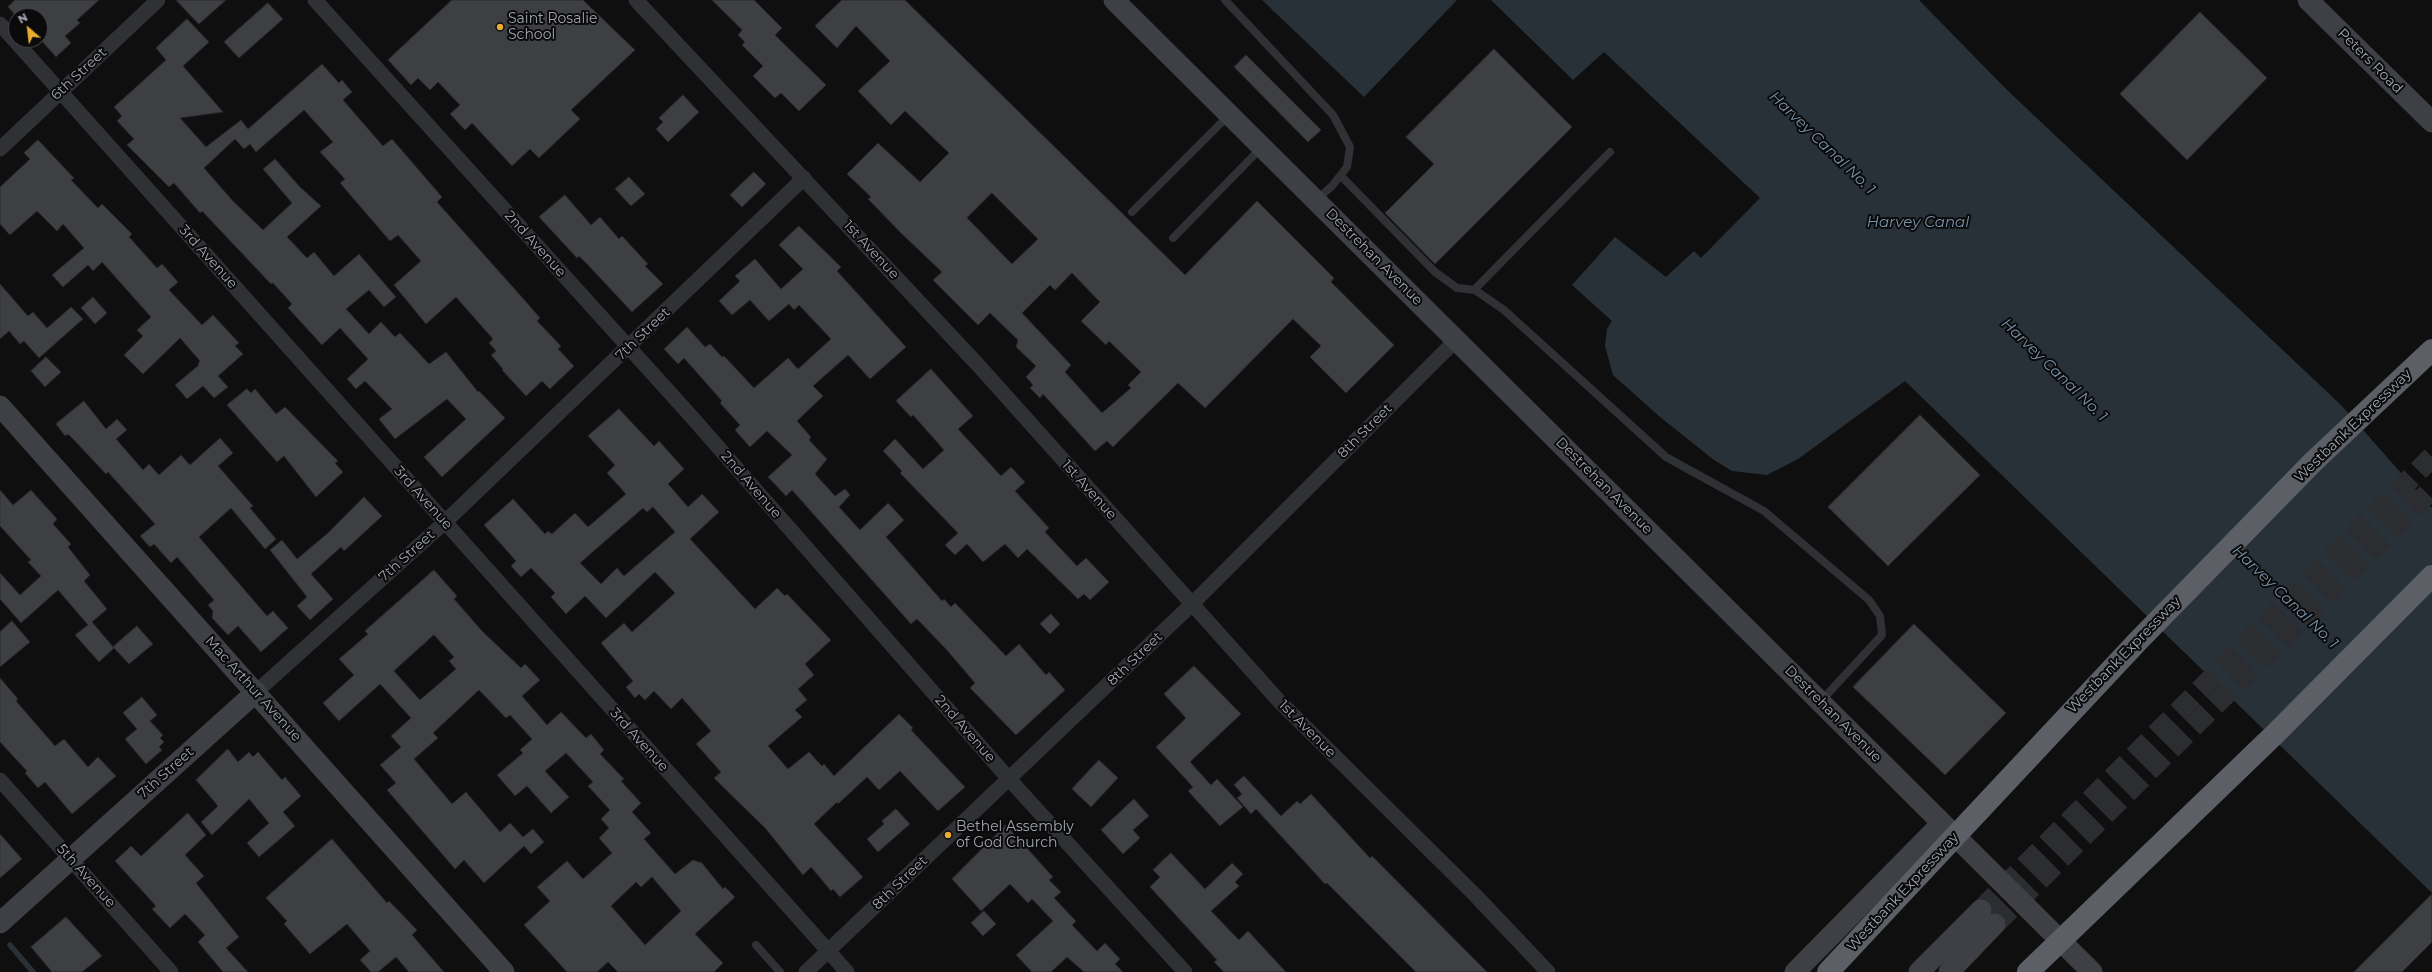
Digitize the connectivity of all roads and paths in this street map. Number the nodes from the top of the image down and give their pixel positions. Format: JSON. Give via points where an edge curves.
{"nodes":[{"id":1,"x":158,"y":0,"type":"edge"},
{"id":2,"x":316,"y":0,"type":"edge"},
{"id":3,"x":636,"y":0,"type":"edge"},
{"id":4,"x":1114,"y":0,"type":"edge"},
{"id":5,"x":1225,"y":0,"type":"edge"},
{"id":6,"x":2308,"y":0,"type":"edge"},
{"id":7,"x":0,"y":24,"type":"edge"},
{"id":8,"x":61,"y":92,"type":"junction"},
{"id":9,"x":1229,"y":114,"type":"junction"},
{"id":10,"x":2432,"y":122,"type":"edge"},
{"id":11,"x":1262,"y":147,"type":"junction"},
{"id":12,"x":0,"y":149,"type":"edge"},
{"id":13,"x":1610,"y":152,"type":"dead end"},
{"id":14,"x":1342,"y":176,"type":"junction"},
{"id":15,"x":804,"y":178,"type":"junction"},
{"id":16,"x":1316,"y":200,"type":"junction"},
{"id":17,"x":1132,"y":212,"type":"dead end"},
{"id":18,"x":1173,"y":238,"type":"dead end"},
{"id":19,"x":1474,"y":290,"type":"junction"},
{"id":20,"x":1457,"y":339,"type":"junction"},
{"id":21,"x":629,"y":348,"type":"junction"},
{"id":22,"x":2432,"y":350,"type":"edge"},
{"id":23,"x":0,"y":406,"type":"edge"},
{"id":24,"x":445,"y":522,"type":"junction"},
{"id":25,"x":2432,"y":576,"type":"edge"},
{"id":26,"x":1191,"y":605,"type":"junction"},
{"id":27,"x":256,"y":692,"type":"junction"},
{"id":28,"x":1821,"y":701,"type":"junction"},
{"id":29,"x":1009,"y":779,"type":"junction"},
{"id":30,"x":0,"y":780,"type":"edge"},
{"id":31,"x":1942,"y":823,"type":"junction"},
{"id":32,"x":70,"y":859,"type":"junction"},
{"id":33,"x":0,"y":923,"type":"edge"},
{"id":34,"x":756,"y":945,"type":"dead end"},
{"id":35,"x":828,"y":952,"type":"junction"},
{"id":36,"x":2080,"y":968,"type":"edge"},
{"id":37,"x":171,"y":972,"type":"edge"},
{"id":38,"x":504,"y":972,"type":"edge"},
{"id":39,"x":780,"y":972,"type":"edge"},
{"id":40,"x":806,"y":972,"type":"edge"},
{"id":41,"x":847,"y":972,"type":"edge"},
{"id":42,"x":1185,"y":972,"type":"edge"},
{"id":43,"x":1548,"y":972,"type":"edge"},
{"id":44,"x":1795,"y":972,"type":"edge"},
{"id":45,"x":1828,"y":972,"type":"edge"},
{"id":46,"x":1919,"y":972,"type":"edge"},
{"id":47,"x":1949,"y":972,"type":"edge"},
{"id":48,"x":2028,"y":972,"type":"edge"}],
"edges":[{"from":1,"to":8,"type":"street","name":"6th Street"},
{"from":2,"to":21,"type":"street","name":"2nd Avenue"},
{"from":3,"to":15,"type":"street","name":"1st Avenue"},
{"from":4,"to":9,"type":"main road","name":"Destrehan Avenue"},
{"from":5,"to":14,"type":"lane","via":[[1333,115],[1350,148],[1347,167]]},
{"from":6,"to":10,"type":"main road","name":"Peters Road"},
{"from":7,"to":8,"type":"street","name":"3rd Avenue"},
{"from":8,"to":12,"type":"street","name":"6th Street"},
{"from":8,"to":24,"type":"street","name":"3rd Avenue"},
{"from":9,"to":11,"type":"main road","name":"Destrehan Avenue"},
{"from":9,"to":17,"type":"lane"},
{"from":11,"to":16,"type":"main road","name":"Destrehan Avenue"},
{"from":11,"to":18,"type":"lane"},
{"from":13,"to":19,"type":"lane"},
{"from":14,"to":16,"type":"lane"},
{"from":14,"to":19,"type":"lane","via":[[1435,272],[1457,288]]},
{"from":15,"to":21,"type":"street","name":"7th Street"},
{"from":15,"to":26,"type":"street","name":"1st Avenue","via":[[979,366]]},
{"from":16,"to":20,"type":"main road","name":"Destrehan Avenue"},
{"from":19,"to":28,"type":"lane","via":[[1504,310],[1666,457],[1764,510],[1869,600],[1880,616],[1882,635]]},
{"from":20,"to":26,"type":"street","name":"8th Street"},
{"from":20,"to":28,"type":"main road","name":"Destrehan Avenue"},
{"from":21,"to":24,"type":"street","name":"7th Street"},
{"from":21,"to":29,"type":"street","name":"2nd Avenue"},
{"from":22,"to":45,"type":"highway","name":"Westbank Expressway","via":[[2313,462],[2138,641]]},
{"from":23,"to":27,"type":"main road","name":"Mac Arthur Avenue"},
{"from":24,"to":27,"type":"street","name":"7th Street"},
{"from":24,"to":35,"type":"street","name":"3rd Avenue"},
{"from":25,"to":48,"type":"highway","via":[[2276,734]]},
{"from":26,"to":29,"type":"street","name":"8th Street"},
{"from":26,"to":43,"type":"street","name":"1st Avenue","via":[[1279,701],[1476,896]]},
{"from":27,"to":32,"type":"main road","name":"7th Street"},
{"from":27,"to":38,"type":"main road","name":"Mac Arthur Avenue"},
{"from":28,"to":31,"type":"main road","name":"Destrehan Avenue"},
{"from":29,"to":35,"type":"street","name":"8th Street"},
{"from":29,"to":42,"type":"street","name":"2nd Avenue"},
{"from":30,"to":32,"type":"street","name":"5th Avenue"},
{"from":31,"to":36,"type":"main road","name":"Destrehan Avenue"},
{"from":31,"to":44,"type":"main road","name":"Westbank Expressway"},
{"from":32,"to":33,"type":"main road","name":"7th Street"},
{"from":32,"to":37,"type":"street","name":"5th Avenue"},
{"from":34,"to":39,"type":"lane"},
{"from":35,"to":40,"type":"street","name":"8th Street"},
{"from":35,"to":41,"type":"street","name":"3rd Avenue"},
{"from":46,"to":47,"type":"main road","via":[[1988,917]]}]}
